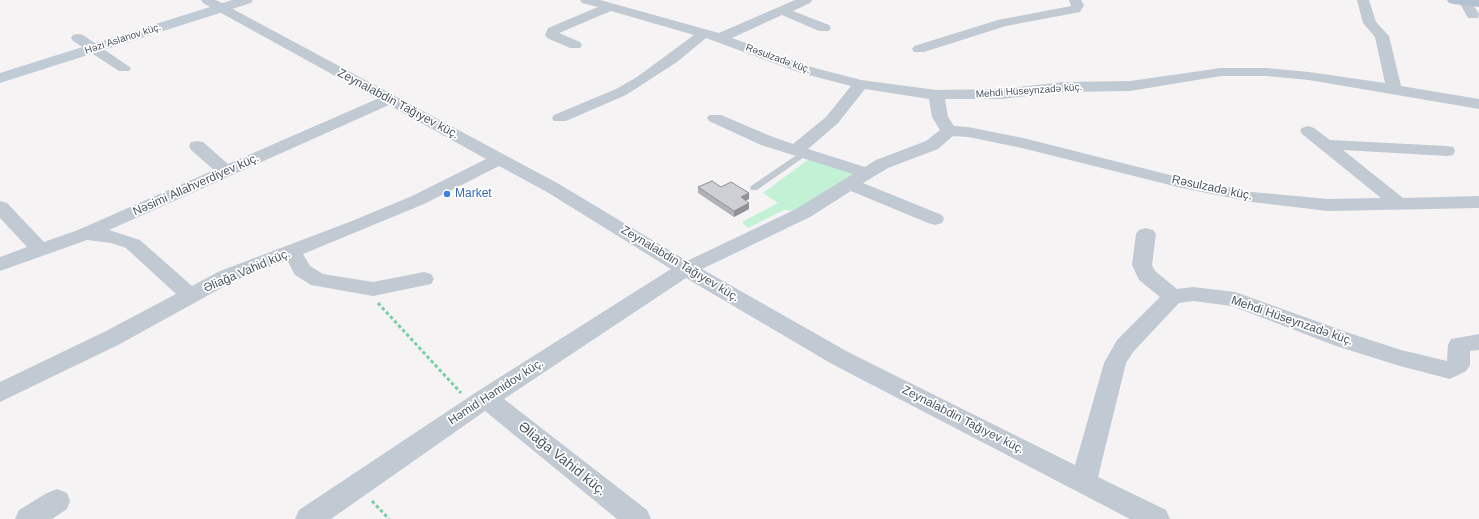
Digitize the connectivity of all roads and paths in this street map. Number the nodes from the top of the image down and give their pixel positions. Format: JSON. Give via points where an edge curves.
{"nodes":[{"id":1,"x":246,"y":0,"type":"edge"},
{"id":2,"x":586,"y":0,"type":"edge"},
{"id":3,"x":806,"y":0,"type":"edge"},
{"id":4,"x":1074,"y":0,"type":"edge"},
{"id":5,"x":1363,"y":0,"type":"edge"},
{"id":6,"x":214,"y":4,"type":"edge"},
{"id":7,"x":610,"y":7,"type":"junction"},
{"id":8,"x":782,"y":11,"type":"junction"},
{"id":9,"x":824,"y":28,"type":"dead end"},
{"id":10,"x":703,"y":34,"type":"junction"},
{"id":11,"x":78,"y":38,"type":"dead end"},
{"id":12,"x":720,"y":38,"type":"junction"},
{"id":13,"x":575,"y":45,"type":"dead end"},
{"id":14,"x":93,"y":48,"type":"junction"},
{"id":15,"x":919,"y":49,"type":"dead end"},
{"id":16,"x":124,"y":68,"type":"dead end"},
{"id":17,"x":0,"y":78,"type":"edge"},
{"id":18,"x":861,"y":84,"type":"junction"},
{"id":19,"x":1394,"y":89,"type":"junction"},
{"id":20,"x":936,"y":95,"type":"junction"},
{"id":21,"x":389,"y":99,"type":"junction"},
{"id":22,"x":1479,"y":104,"type":"edge"},
{"id":23,"x":560,"y":118,"type":"dead end"},
{"id":24,"x":714,"y":118,"type":"dead end"},
{"id":25,"x":949,"y":131,"type":"junction"},
{"id":26,"x":1308,"y":131,"type":"dead end"},
{"id":27,"x":1325,"y":145,"type":"junction"},
{"id":28,"x":197,"y":146,"type":"dead end"},
{"id":29,"x":1447,"y":151,"type":"dead end"},
{"id":30,"x":800,"y":152,"type":"junction"},
{"id":31,"x":499,"y":159,"type":"junction"},
{"id":32,"x":227,"y":172,"type":"junction"},
{"id":33,"x":866,"y":173,"type":"junction"},
{"id":34,"x":849,"y":184,"type":"junction"},
{"id":35,"x":754,"y":188,"type":"dead end"},
{"id":36,"x":1479,"y":202,"type":"edge"},
{"id":37,"x":1399,"y":204,"type":"junction"},
{"id":38,"x":0,"y":207,"type":"edge"},
{"id":39,"x":935,"y":219,"type":"dead end"},
{"id":40,"x":85,"y":234,"type":"junction"},
{"id":41,"x":1146,"y":234,"type":"dead end"},
{"id":42,"x":40,"y":249,"type":"junction"},
{"id":43,"x":292,"y":250,"type":"junction"},
{"id":44,"x":0,"y":264,"type":"edge"},
{"id":45,"x":686,"y":269,"type":"junction"},
{"id":46,"x":424,"y":279,"type":"dead end"},
{"id":47,"x":373,"y":289,"type":"junction"},
{"id":48,"x":191,"y":296,"type":"junction"},
{"id":49,"x":1173,"y":297,"type":"junction"},
{"id":50,"x":1479,"y":342,"type":"edge"},
{"id":51,"x":0,"y":394,"type":"edge"},
{"id":52,"x":480,"y":402,"type":"junction"},
{"id":53,"x":1084,"y":481,"type":"junction"},
{"id":54,"x":358,"y":486,"type":"junction"},
{"id":55,"x":57,"y":501,"type":"dead end"},
{"id":56,"x":29,"y":519,"type":"edge"},
{"id":57,"x":309,"y":519,"type":"edge"},
{"id":58,"x":389,"y":519,"type":"edge"},
{"id":59,"x":637,"y":519,"type":"edge"},
{"id":60,"x":1156,"y":519,"type":"edge"}],
"edges":[{"from":1,"to":6,"type":"main road","name":"Həzi Aslanov küç."},
{"from":2,"to":7,"type":"street","name":"Rəsulzadə küç."},
{"from":3,"to":8,"type":"street"},
{"from":4,"to":15,"type":"street","via":[[1078,5],[1075,9],[1003,23]]},
{"from":5,"to":19,"type":"street","via":[[1370,23],[1382,36]]},
{"from":6,"to":14,"type":"main road","name":"Həzi Aslanov küç."},
{"from":6,"to":21,"type":"street","name":"Zeynalabdin Tağıyev küç."},
{"from":7,"to":10,"type":"street","name":"Rəsulzadə küç."},
{"from":7,"to":13,"type":"street","via":[[552,32]]},
{"from":8,"to":9,"type":"street"},
{"from":8,"to":12,"type":"street"},
{"from":10,"to":12,"type":"street","name":"Rəsulzadə küç."},
{"from":10,"to":23,"type":"street","via":[[672,60],[642,80],[621,92]]},
{"from":11,"to":14,"type":"street"},
{"from":12,"to":18,"type":"street","name":"Rəsulzadə küç.","via":[[806,70]]},
{"from":14,"to":16,"type":"street"},
{"from":14,"to":17,"type":"main road","name":"Həzi Aslanov küç."},
{"from":18,"to":20,"type":"street","name":"Rəsulzadə küç."},
{"from":18,"to":30,"type":"street","via":[[832,120]]},
{"from":19,"to":20,"type":"street","name":"Mehdi Hüseynzadə küç.","via":[[1309,76],[1266,72],[1221,72],[1130,86],[1063,87],[1001,94]]},
{"from":19,"to":22,"type":"street","name":"Mehdi Hüseynzadə küç."},
{"from":20,"to":25,"type":"street","via":[[940,117]]},
{"from":21,"to":31,"type":"street","name":"Zeynalabdin Tağıyev küç."},
{"from":21,"to":32,"type":"street","name":"Nəsimi Allahverdiyev küç."},
{"from":24,"to":30,"type":"street"},
{"from":25,"to":33,"type":"street","via":[[932,145],[882,164]]},
{"from":25,"to":37,"type":"street","name":"Rəsulzadə küç.","via":[[968,132],[1023,144],[1252,198],[1328,205]]},
{"from":26,"to":27,"type":"street"},
{"from":27,"to":29,"type":"street"},
{"from":27,"to":37,"type":"street"},
{"from":28,"to":32,"type":"street"},
{"from":30,"to":33,"type":"street"},
{"from":30,"to":35,"type":"lane"},
{"from":31,"to":43,"type":"street","name":"Əliağa Vahid küç.","via":[[418,200]]},
{"from":31,"to":45,"type":"street","name":"Zeynalabdin Tağıyev küç.","via":[[596,213]]},
{"from":32,"to":40,"type":"street","name":"Nəsimi Allahverdiyev küç."},
{"from":33,"to":34,"type":"street"},
{"from":34,"to":39,"type":"street"},
{"from":34,"to":45,"type":"street","via":[[803,213]]},
{"from":36,"to":37,"type":"street","name":"Rəsulzadə küç."},
{"from":38,"to":42,"type":"street"},
{"from":40,"to":42,"type":"street","name":"Nəsimi Allahverdiyev küç."},
{"from":40,"to":48,"type":"street","via":[[114,237],[133,244]]},
{"from":41,"to":49,"type":"street","via":[[1142,265],[1146,275]]},
{"from":42,"to":44,"type":"street","name":"Nəsimi Allahverdiyev küç."},
{"from":43,"to":47,"type":"street","via":[[302,270],[318,280]]},
{"from":43,"to":48,"type":"street","name":"Əliağa Vahid küç.","via":[[227,276]]},
{"from":45,"to":52,"type":"street","name":"Həmid Həmidov küç."},
{"from":45,"to":53,"type":"street","name":"Zeynalabdin Tağıyev küç.","via":[[840,358]]},
{"from":46,"to":47,"type":"street"},
{"from":47,"to":52,"type":"path","via":[[379,306]]},
{"from":48,"to":51,"type":"street","name":"Əliağa Vahid küç."},
{"from":49,"to":50,"type":"street","name":"Mehdi Hüseynzadə küç.","via":[[1193,294],[1235,299],[1344,340],[1400,358],[1450,370],[1458,365],[1460,345]]},
{"from":49,"to":53,"type":"street","via":[[1125,346],[1115,363]]},
{"from":52,"to":54,"type":"street","name":"Həmid Həmidov küç."},
{"from":52,"to":59,"type":"street","name":"Əliağa Vahid küç."},
{"from":53,"to":60,"type":"street","name":"Zeynalabdin Tağıyev küç."},
{"from":54,"to":57,"type":"street","name":"Həmid Həmidov küç."},
{"from":54,"to":58,"type":"path"},
{"from":55,"to":56,"type":"street"}]}
